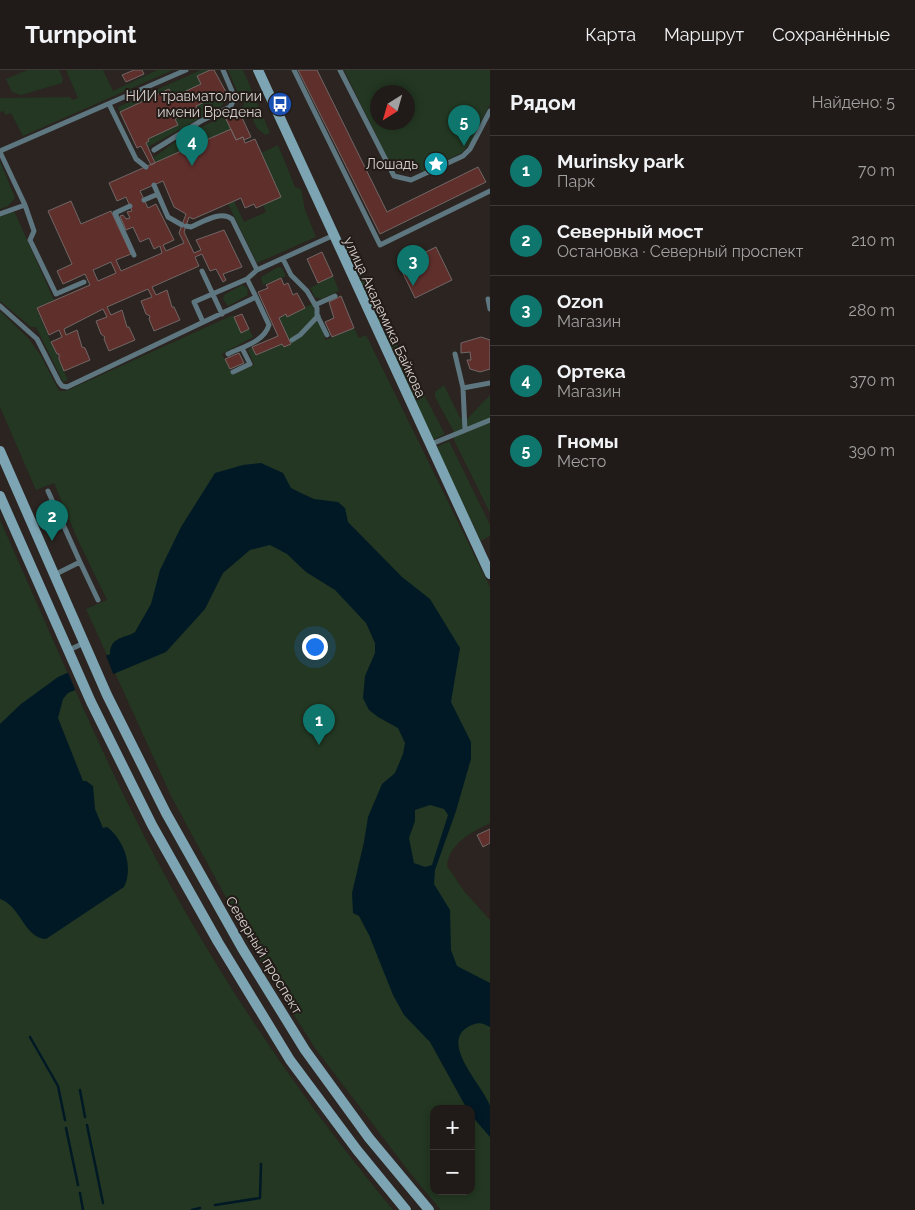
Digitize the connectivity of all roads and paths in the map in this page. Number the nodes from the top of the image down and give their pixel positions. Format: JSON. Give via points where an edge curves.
{"nodes":[{"id":1,"x":186,"y":70,"type":"edge"},
{"id":2,"x":223,"y":70,"type":"edge"},
{"id":3,"x":258,"y":70,"type":"edge"},
{"id":4,"x":294,"y":70,"type":"edge"},
{"id":5,"x":340,"y":70,"type":"edge"},
{"id":6,"x":109,"y":104,"type":"junction"},
{"id":7,"x":490,"y":111,"type":"edge"},
{"id":8,"x":154,"y":150,"type":"dead end"},
{"id":9,"x":0,"y":152,"type":"edge"},
{"id":10,"x":146,"y":167,"type":"dead end"},
{"id":11,"x":154,"y":185,"type":"dead end"},
{"id":12,"x":490,"y":192,"type":"edge"},
{"id":13,"x":158,"y":194,"type":"junction"},
{"id":14,"x":144,"y":200,"type":"dead end"},
{"id":15,"x":25,"y":205,"type":"junction"},
{"id":16,"x":130,"y":206,"type":"dead end"},
{"id":17,"x":0,"y":214,"type":"edge"},
{"id":18,"x":332,"y":236,"type":"junction"},
{"id":19,"x":134,"y":255,"type":"dead end"},
{"id":20,"x":283,"y":259,"type":"junction"},
{"id":21,"x":202,"y":270,"type":"dead end"},
{"id":22,"x":257,"y":270,"type":"junction"},
{"id":23,"x":247,"y":279,"type":"junction"},
{"id":24,"x":84,"y":282,"type":"dead end"},
{"id":25,"x":213,"y":294,"type":"junction"},
{"id":26,"x":336,"y":296,"type":"dead end"},
{"id":27,"x":256,"y":297,"type":"junction"},
{"id":28,"x":488,"y":299,"type":"dead end"},
{"id":29,"x":315,"y":305,"type":"junction"},
{"id":30,"x":0,"y":306,"type":"edge"},
{"id":31,"x":490,"y":309,"type":"edge"},
{"id":32,"x":222,"y":314,"type":"junction"},
{"id":33,"x":318,"y":316,"type":"junction"},
{"id":34,"x":203,"y":322,"type":"junction"},
{"id":35,"x":327,"y":335,"type":"dead end"},
{"id":36,"x":292,"y":340,"type":"dead end"},
{"id":37,"x":242,"y":348,"type":"junction"},
{"id":38,"x":228,"y":354,"type":"dead end"},
{"id":39,"x":455,"y":354,"type":"dead end"},
{"id":40,"x":233,"y":372,"type":"dead end"},
{"id":41,"x":490,"y":383,"type":"edge"},
{"id":42,"x":463,"y":388,"type":"junction"},
{"id":43,"x":490,"y":420,"type":"edge"},
{"id":44,"x":465,"y":430,"type":"junction"},
{"id":45,"x":429,"y":445,"type":"junction"},
{"id":46,"x":0,"y":451,"type":"edge"},
{"id":47,"x":48,"y":491,"type":"dead end"},
{"id":48,"x":0,"y":496,"type":"edge"},
{"id":49,"x":80,"y":562,"type":"junction"},
{"id":50,"x":56,"y":574,"type":"junction"},
{"id":51,"x":490,"y":574,"type":"edge"},
{"id":52,"x":98,"y":600,"type":"dead end"},
{"id":53,"x":86,"y":646,"type":"junction"},
{"id":54,"x":70,"y":653,"type":"junction"},
{"id":55,"x":406,"y":1210,"type":"edge"},
{"id":56,"x":429,"y":1210,"type":"edge"}],
"edges":[{"from":1,"to":6,"type":"lane"},
{"from":2,"to":8,"type":"lane","via":[[235,98],[230,107],[201,120]]},
{"from":3,"to":18,"type":"main road","name":"улица Академика Байкова"},
{"from":4,"to":12,"type":"lane","via":[[380,245]]},
{"from":5,"to":7,"type":"lane","via":[[394,176],[411,180],[463,156]]},
{"from":6,"to":9,"type":"lane"},
{"from":6,"to":10,"type":"lane","via":[[136,159]]},
{"from":9,"to":15,"type":"lane"},
{"from":11,"to":13,"type":"lane"},
{"from":13,"to":14,"type":"lane"},
{"from":13,"to":22,"type":"lane","via":[[168,217],[184,226],[191,227],[222,215],[232,219]]},
{"from":15,"to":17,"type":"lane"},
{"from":15,"to":24,"type":"lane","via":[[34,230],[30,240],[56,294]]},
{"from":16,"to":19,"type":"lane","via":[[115,212]]},
{"from":18,"to":20,"type":"lane"},
{"from":18,"to":45,"type":"main road","name":"улица Академика Байкова"},
{"from":20,"to":22,"type":"lane"},
{"from":20,"to":29,"type":"lane"},
{"from":21,"to":25,"type":"lane"},
{"from":22,"to":23,"type":"lane"},
{"from":23,"to":25,"type":"lane"},
{"from":23,"to":27,"type":"lane"},
{"from":25,"to":32,"type":"lane"},
{"from":25,"to":34,"type":"lane","via":[[194,302]]},
{"from":26,"to":29,"type":"lane"},
{"from":27,"to":32,"type":"lane"},
{"from":27,"to":37,"type":"lane","via":[[269,325],[264,336]]},
{"from":28,"to":31,"type":"lane"},
{"from":29,"to":33,"type":"lane"},
{"from":30,"to":34,"type":"lane","via":[[27,328],[59,382],[67,387]]},
{"from":32,"to":34,"type":"lane"},
{"from":33,"to":35,"type":"lane"},
{"from":33,"to":36,"type":"lane"},
{"from":37,"to":38,"type":"lane"},
{"from":37,"to":40,"type":"lane","via":[[250,364]]},
{"from":39,"to":42,"type":"lane"},
{"from":41,"to":42,"type":"lane"},
{"from":42,"to":44,"type":"lane"},
{"from":43,"to":44,"type":"lane"},
{"from":44,"to":45,"type":"lane"},
{"from":45,"to":51,"type":"main road","name":"улица Академика Байкова"},
{"from":46,"to":50,"type":"main road"},
{"from":47,"to":49,"type":"lane"},
{"from":48,"to":54,"type":"main road"},
{"from":49,"to":50,"type":"lane"},
{"from":49,"to":52,"type":"lane"},
{"from":50,"to":53,"type":"main road"},
{"from":53,"to":54,"type":"lane"},
{"from":53,"to":56,"type":"main road","name":"Северный проспект","via":[[166,814],[242,948],[305,1050],[369,1138]]},
{"from":54,"to":55,"type":"main road","via":[[152,825],[218,942],[290,1060]]}]}
